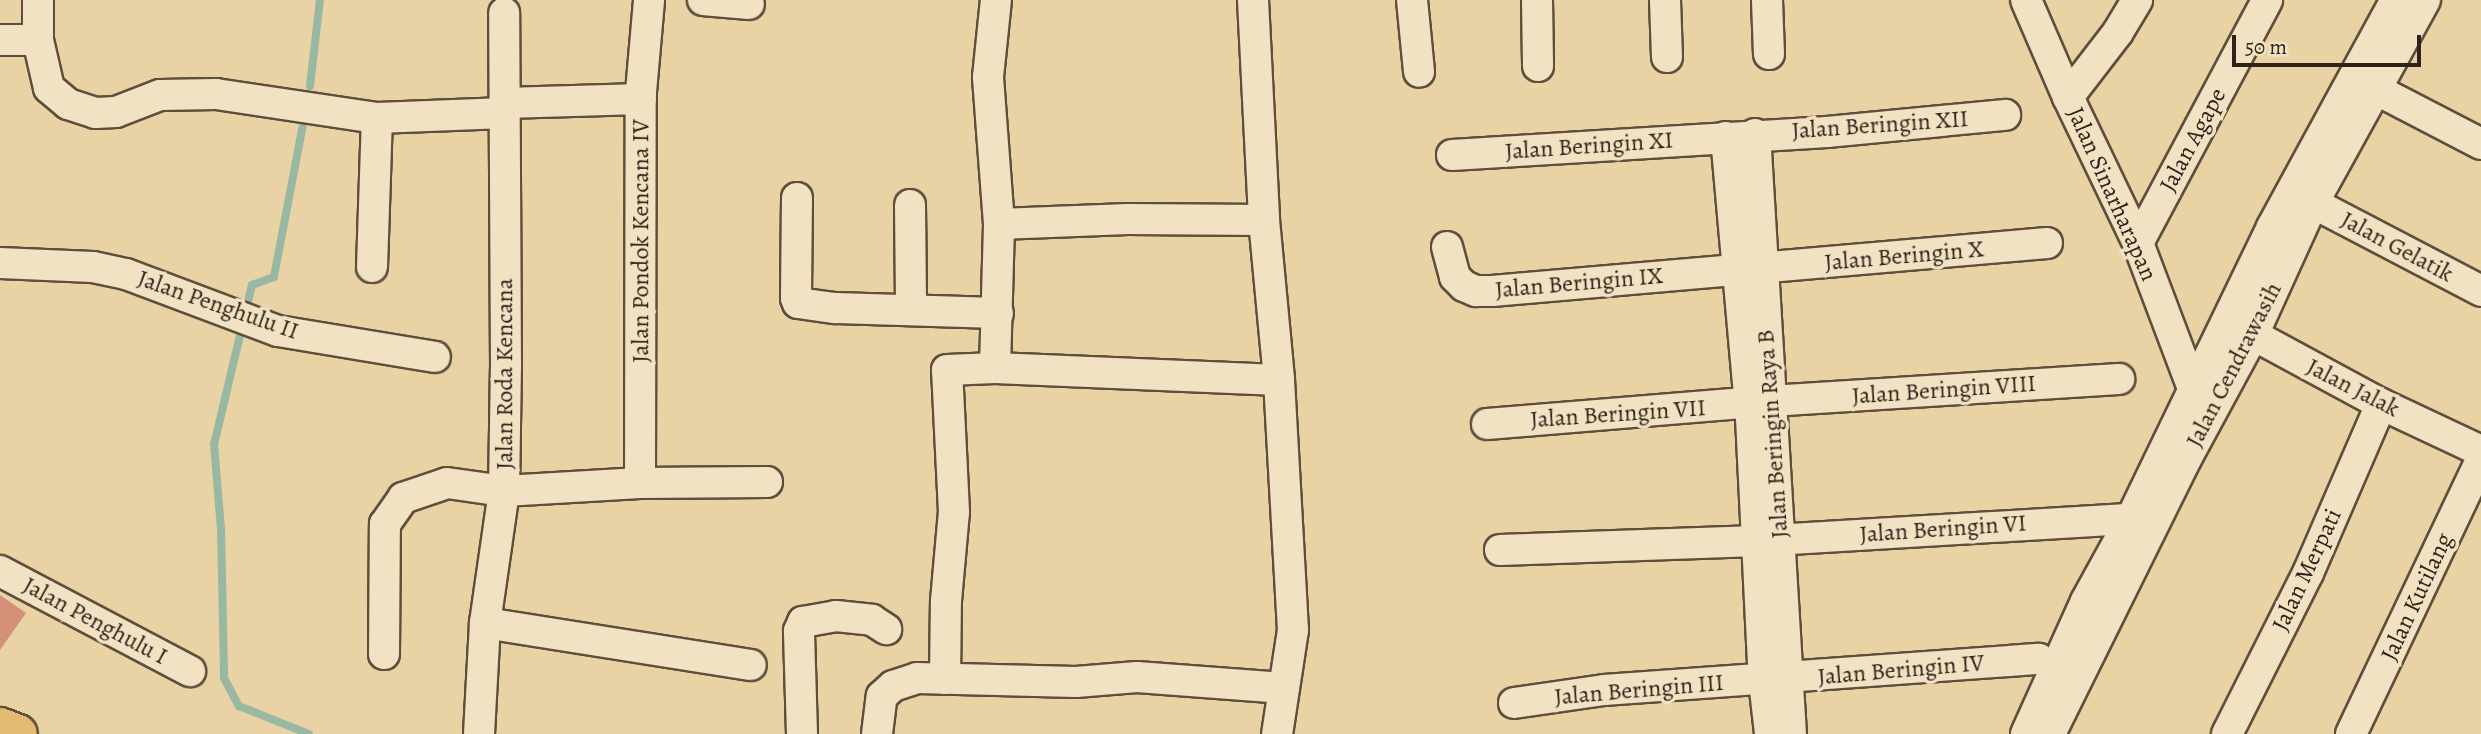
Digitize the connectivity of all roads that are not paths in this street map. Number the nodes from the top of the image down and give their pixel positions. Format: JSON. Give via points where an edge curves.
{"nodes":[{"id":1,"x":38,"y":0,"type":"edge"},
{"id":2,"x":649,"y":0,"type":"edge"},
{"id":3,"x":702,"y":0,"type":"edge"},
{"id":4,"x":996,"y":0,"type":"edge"},
{"id":5,"x":1253,"y":0,"type":"edge"},
{"id":6,"x":1412,"y":0,"type":"edge"},
{"id":7,"x":1537,"y":0,"type":"edge"},
{"id":8,"x":1665,"y":0,"type":"edge"},
{"id":9,"x":1767,"y":0,"type":"edge"},
{"id":10,"x":2026,"y":0,"type":"edge"},
{"id":11,"x":2137,"y":0,"type":"edge"},
{"id":12,"x":2267,"y":0,"type":"edge"},
{"id":13,"x":2396,"y":0,"type":"edge"},
{"id":14,"x":2425,"y":0,"type":"edge"},
{"id":15,"x":749,"y":4,"type":"dead end"},
{"id":16,"x":504,"y":12,"type":"dead end"},
{"id":17,"x":0,"y":40,"type":"edge"},
{"id":18,"x":38,"y":40,"type":"junction"},
{"id":19,"x":1769,"y":54,"type":"dead end"},
{"id":20,"x":1667,"y":57,"type":"dead end"},
{"id":21,"x":1538,"y":66,"type":"dead end"},
{"id":22,"x":1419,"y":72,"type":"dead end"},
{"id":23,"x":2377,"y":90,"type":"junction"},
{"id":24,"x":2068,"y":97,"type":"junction"},
{"id":25,"x":641,"y":99,"type":"junction"},
{"id":26,"x":505,"y":108,"type":"junction"},
{"id":27,"x":2005,"y":115,"type":"dead end"},
{"id":28,"x":377,"y":118,"type":"junction"},
{"id":29,"x":1740,"y":136,"type":"junction"},
{"id":30,"x":2481,"y":144,"type":"edge"},
{"id":31,"x":1452,"y":155,"type":"dead end"},
{"id":32,"x":797,"y":198,"type":"dead end"},
{"id":33,"x":2313,"y":203,"type":"junction"},
{"id":34,"x":910,"y":205,"type":"dead end"},
{"id":35,"x":1264,"y":220,"type":"junction"},
{"id":36,"x":999,"y":224,"type":"junction"},
{"id":37,"x":2047,"y":243,"type":"dead end"},
{"id":38,"x":2138,"y":243,"type":"junction"},
{"id":39,"x":1447,"y":247,"type":"dead end"},
{"id":40,"x":0,"y":263,"type":"edge"},
{"id":41,"x":372,"y":267,"type":"dead end"},
{"id":42,"x":1750,"y":268,"type":"junction"},
{"id":43,"x":2481,"y":291,"type":"edge"},
{"id":44,"x":911,"y":308,"type":"junction"},
{"id":45,"x":998,"y":313,"type":"junction"},
{"id":46,"x":2227,"y":321,"type":"junction"},
{"id":47,"x":2253,"y":335,"type":"junction"},
{"id":48,"x":435,"y":357,"type":"dead end"},
{"id":49,"x":995,"y":368,"type":"junction"},
{"id":50,"x":2119,"y":379,"type":"dead end"},
{"id":51,"x":1279,"y":380,"type":"junction"},
{"id":52,"x":2198,"y":402,"type":"junction"},
{"id":53,"x":1758,"y":403,"type":"junction"},
{"id":54,"x":2381,"y":404,"type":"junction"},
{"id":55,"x":1488,"y":424,"type":"dead end"},
{"id":56,"x":2481,"y":451,"type":"edge"},
{"id":57,"x":2481,"y":460,"type":"edge"},
{"id":58,"x":767,"y":482,"type":"dead end"},
{"id":59,"x":640,"y":483,"type":"junction"},
{"id":60,"x":503,"y":491,"type":"junction"},
{"id":61,"x":2130,"y":519,"type":"junction"},
{"id":62,"x":1768,"y":541,"type":"junction"},
{"id":63,"x":1500,"y":550,"type":"dead end"},
{"id":64,"x":0,"y":571,"type":"edge"},
{"id":65,"x":485,"y":623,"type":"junction"},
{"id":66,"x":886,"y":629,"type":"dead end"},
{"id":67,"x":384,"y":654,"type":"dead end"},
{"id":68,"x":2039,"y":659,"type":"dead end"},
{"id":69,"x":751,"y":665,"type":"dead end"},
{"id":70,"x":190,"y":671,"type":"dead end"},
{"id":71,"x":945,"y":679,"type":"junction"},
{"id":72,"x":1775,"y":680,"type":"junction"},
{"id":73,"x":1284,"y":688,"type":"junction"},
{"id":74,"x":1514,"y":703,"type":"dead end"},
{"id":75,"x":0,"y":727,"type":"edge"},
{"id":76,"x":18,"y":734,"type":"edge"},
{"id":77,"x":479,"y":734,"type":"edge"},
{"id":78,"x":802,"y":734,"type":"edge"},
{"id":79,"x":877,"y":734,"type":"edge"},
{"id":80,"x":1277,"y":734,"type":"edge"},
{"id":81,"x":1770,"y":734,"type":"edge"},
{"id":82,"x":1791,"y":734,"type":"edge"},
{"id":83,"x":2026,"y":734,"type":"edge"},
{"id":84,"x":2050,"y":734,"type":"edge"},
{"id":85,"x":2227,"y":734,"type":"edge"},
{"id":86,"x":2351,"y":734,"type":"edge"}],
"edges":[{"from":1,"to":18,"type":"street"},
{"from":2,"to":25,"type":"street","name":"Jalan Pondok Kencana IV"},
{"from":3,"to":15,"type":"street"},
{"from":4,"to":36,"type":"street","via":[[988,77]]},
{"from":5,"to":35,"type":"street"},
{"from":6,"to":22,"type":"street"},
{"from":7,"to":21,"type":"street"},
{"from":8,"to":20,"type":"street"},
{"from":9,"to":19,"type":"street"},
{"from":10,"to":24,"type":"street","name":"Jalan Sinarharapan"},
{"from":11,"to":24,"type":"street"},
{"from":12,"to":38,"type":"street","name":"Jalan Agape"},
{"from":13,"to":46,"type":"street","name":"Jalan Cendrawasih"},
{"from":14,"to":23,"type":"street","name":"Jalan Cendrawasih"},
{"from":16,"to":26,"type":"street","name":"Jalan Roda Kencana"},
{"from":17,"to":18,"type":"street"},
{"from":18,"to":28,"type":"street","via":[[49,88],[68,104],[96,113],[116,112],[160,95],[216,94]]},
{"from":23,"to":30,"type":"street"},
{"from":23,"to":33,"type":"street","name":"Jalan Cendrawasih"},
{"from":24,"to":38,"type":"street","name":"Jalan Sinarharapan"},
{"from":25,"to":26,"type":"street"},
{"from":25,"to":59,"type":"street","name":"Jalan Pondok Kencana IV"},
{"from":26,"to":28,"type":"street"},
{"from":26,"to":60,"type":"street","name":"Jalan Roda Kencana"},
{"from":27,"to":29,"type":"street","name":"Jalan Beringin XII"},
{"from":28,"to":41,"type":"street"},
{"from":29,"to":31,"type":"street","name":"Jalan Beringin XI"},
{"from":29,"to":42,"type":"street","name":"Jalan Beringin Raya B"},
{"from":32,"to":44,"type":"street","via":[[798,303]]},
{"from":33,"to":43,"type":"street","name":"Jalan Gelatik"},
{"from":33,"to":47,"type":"street","name":"Jalan Cendrawasih"},
{"from":34,"to":44,"type":"street"},
{"from":35,"to":36,"type":"street"},
{"from":35,"to":51,"type":"street"},
{"from":36,"to":45,"type":"street"},
{"from":37,"to":42,"type":"street","name":"Jalan Beringin X"},
{"from":38,"to":52,"type":"street","name":"Jalan Sinarharapan"},
{"from":39,"to":42,"type":"street","name":"Jalan Beringin IX","via":[[1455,277],[1476,291]]},
{"from":40,"to":48,"type":"street","name":"Jalan Penghulu II","via":[[115,272],[244,319],[344,343]]},
{"from":42,"to":53,"type":"street","name":"Jalan Beringin Raya B"},
{"from":44,"to":45,"type":"street"},
{"from":45,"to":49,"type":"street"},
{"from":46,"to":47,"type":"street","name":"Jalan Jalak"},
{"from":46,"to":52,"type":"street","name":"Jalan Cendrawasih"},
{"from":47,"to":52,"type":"street","name":"Jalan Cendrawasih"},
{"from":47,"to":54,"type":"street","name":"Jalan Jalak"},
{"from":49,"to":51,"type":"street"},
{"from":49,"to":71,"type":"street","via":[[947,370],[954,512]]},
{"from":50,"to":53,"type":"street","name":"Jalan Beringin VIII"},
{"from":51,"to":73,"type":"street","via":[[1293,629]]},
{"from":52,"to":61,"type":"street","name":"Jalan Cendrawasih"},
{"from":52,"to":84,"type":"street","name":"Jalan Cendrawasih","via":[[2138,554]]},
{"from":53,"to":55,"type":"street","name":"Jalan Beringin VII"},
{"from":53,"to":62,"type":"street","name":"Jalan Beringin Raya B"},
{"from":54,"to":56,"type":"street","name":"Jalan Jalak"},
{"from":54,"to":85,"type":"street","name":"Jalan Merpati","via":[[2308,573]]},
{"from":57,"to":86,"type":"street","name":"Jalan Kutilang"},
{"from":58,"to":59,"type":"street"},
{"from":59,"to":60,"type":"street"},
{"from":60,"to":65,"type":"street","name":"Jalan Roda Kencana"},
{"from":60,"to":67,"type":"street","via":[[447,483],[403,498],[385,524]]},
{"from":61,"to":62,"type":"street","name":"Jalan Beringin VI"},
{"from":61,"to":83,"type":"street","name":"Jalan Cendrawasih","via":[[2086,601]]},
{"from":62,"to":63,"type":"street"},
{"from":62,"to":72,"type":"street","name":"Jalan Beringin Raya B"},
{"from":64,"to":70,"type":"street","name":"Jalan Penghulu I"},
{"from":65,"to":69,"type":"street"},
{"from":65,"to":77,"type":"street","name":"Jalan Roda Kencana"},
{"from":66,"to":78,"type":"street","via":[[872,620],[836,617],[803,622],[799,631]]},
{"from":68,"to":72,"type":"street","name":"Jalan Beringin IV"},
{"from":71,"to":73,"type":"street","via":[[1076,682],[1137,677]]},
{"from":71,"to":79,"type":"street","via":[[917,678],[893,686],[882,696]]},
{"from":72,"to":74,"type":"street","name":"Jalan Beringin III","via":[[1604,690]]},
{"from":72,"to":81,"type":"street"},
{"from":72,"to":82,"type":"street","name":"Jalan Beringin Raya B"},
{"from":73,"to":80,"type":"street"},
{"from":75,"to":76,"type":"main road"}]}
